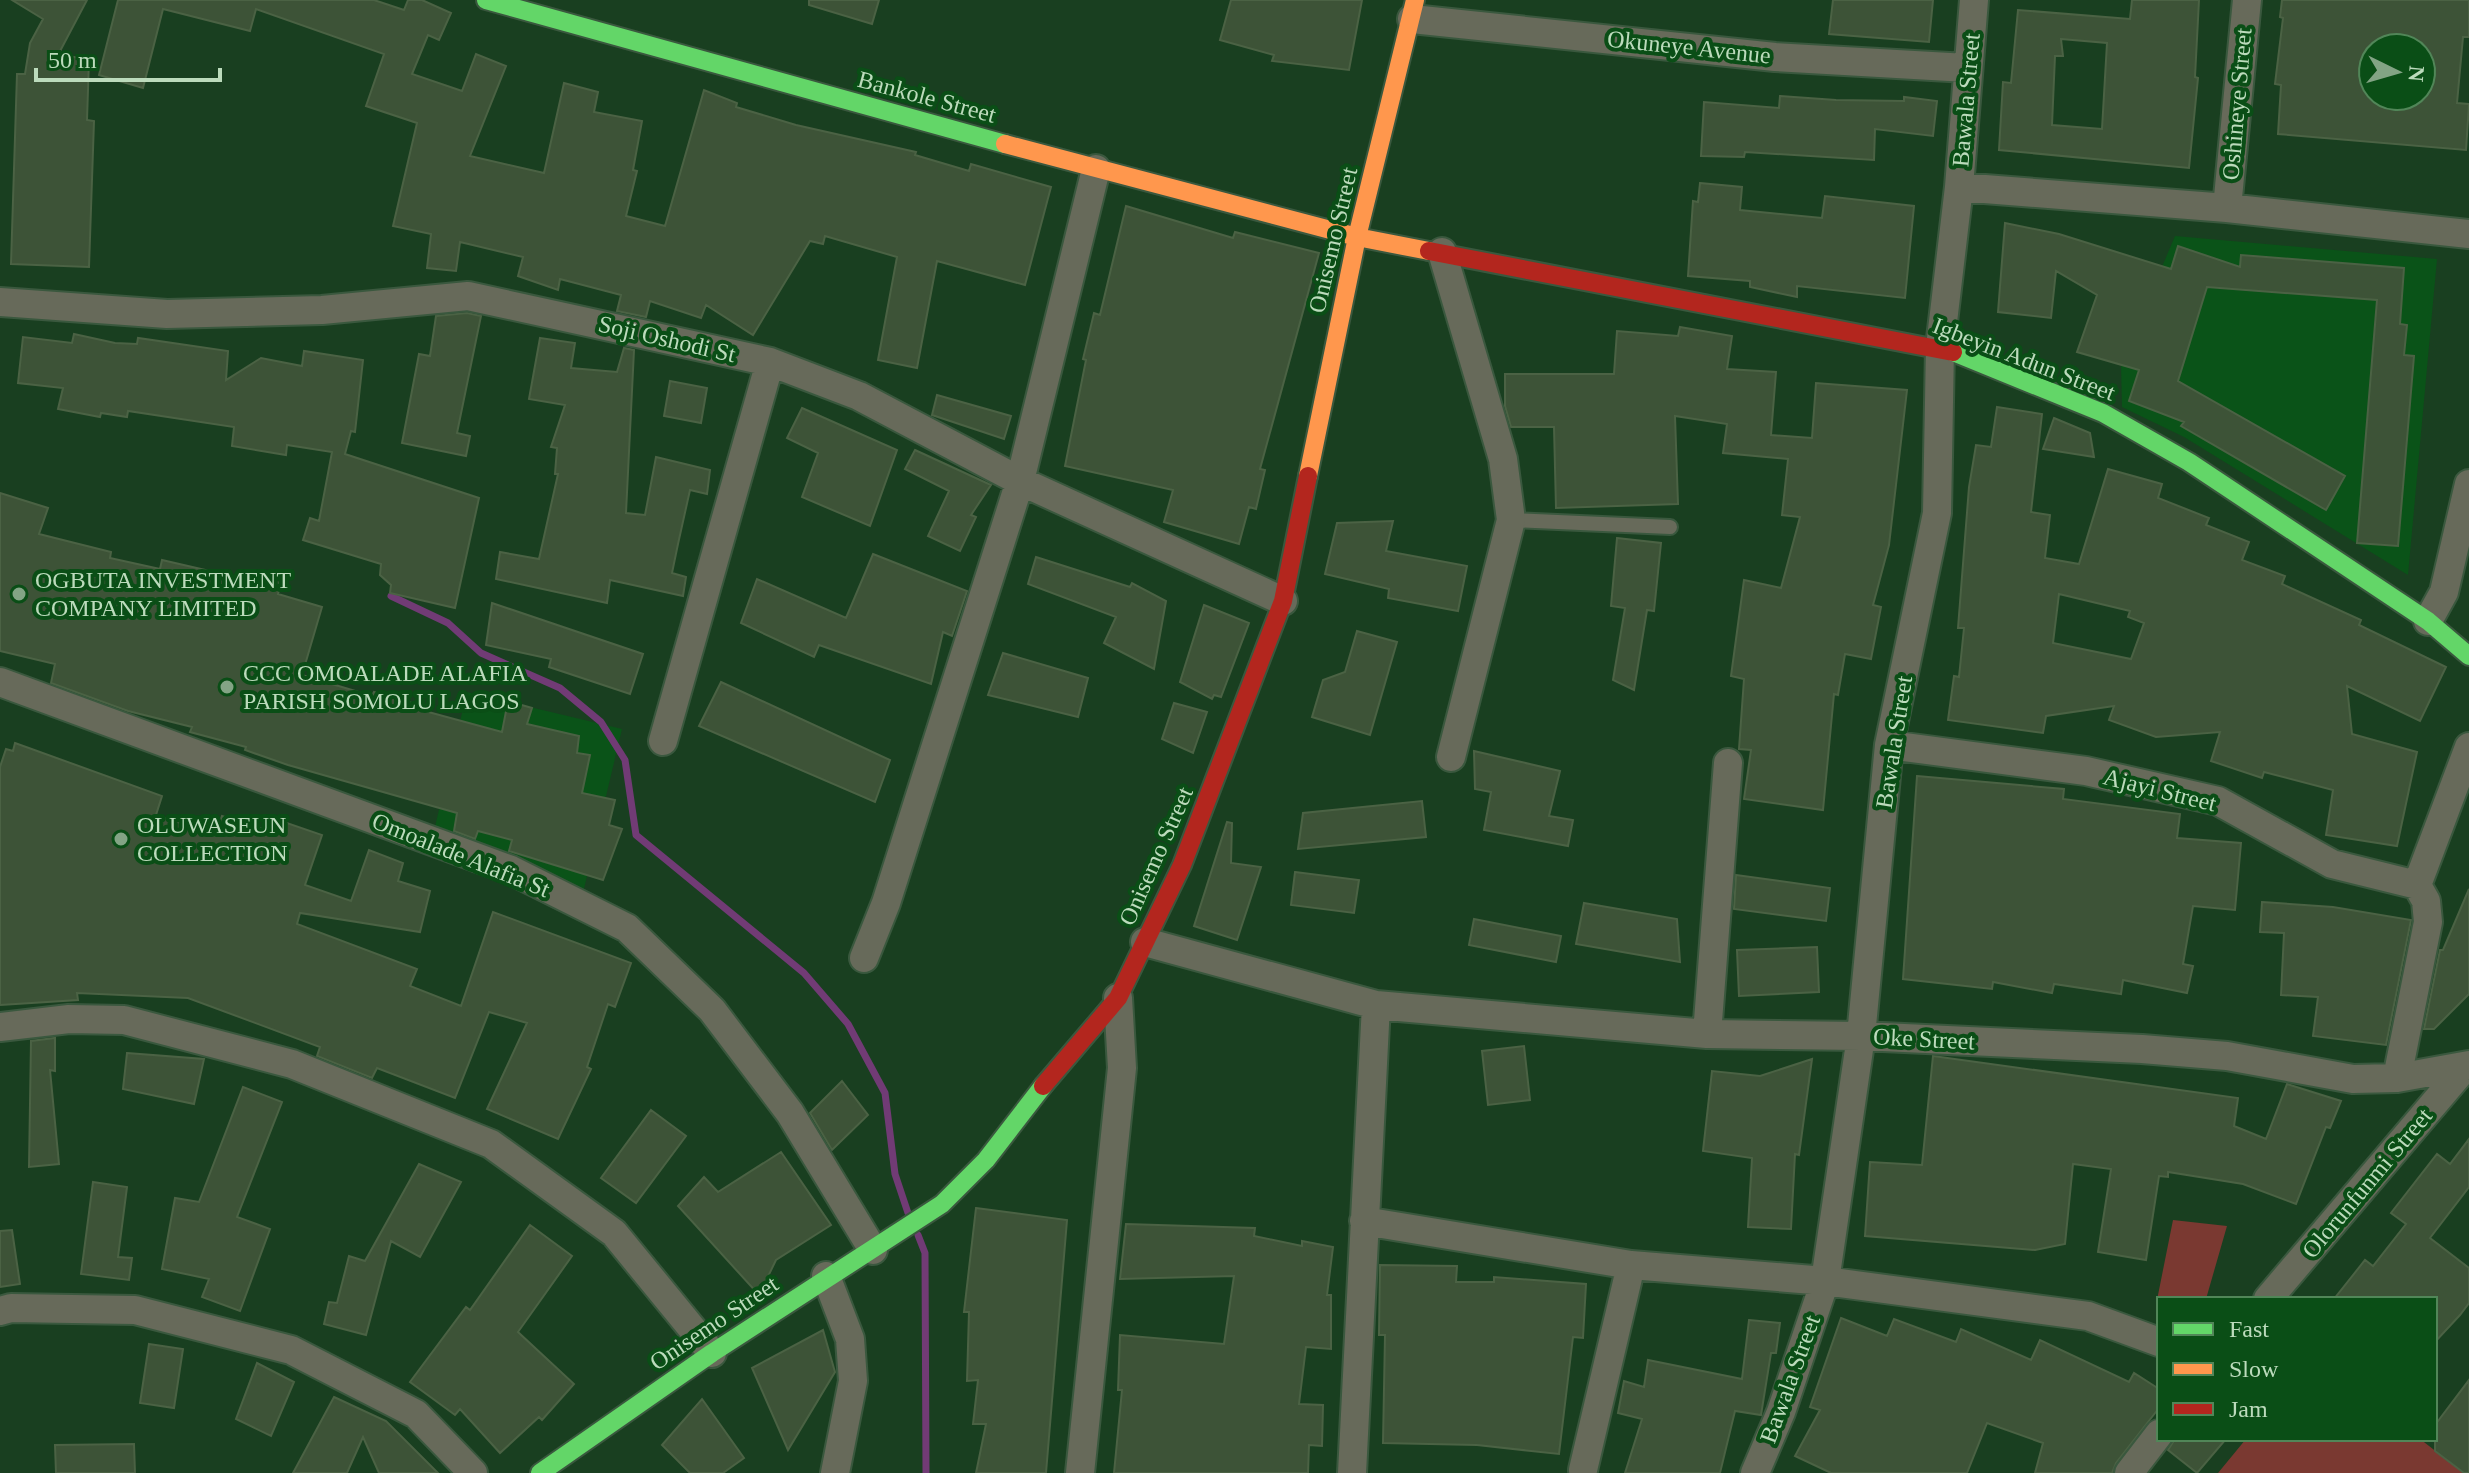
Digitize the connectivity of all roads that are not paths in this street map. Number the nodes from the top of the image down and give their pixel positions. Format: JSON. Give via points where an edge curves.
{"nodes":[{"id":1,"x":486,"y":0,"type":"edge"},
{"id":2,"x":1974,"y":0,"type":"edge"},
{"id":3,"x":2247,"y":0,"type":"edge"},
{"id":4,"x":1413,"y":9,"type":"edge"},
{"id":5,"x":1967,"y":68,"type":"junction"},
{"id":6,"x":1096,"y":169,"type":"junction"},
{"id":7,"x":1959,"y":187,"type":"junction"},
{"id":8,"x":2227,"y":208,"type":"junction"},
{"id":9,"x":2469,"y":234,"type":"edge"},
{"id":10,"x":1357,"y":237,"type":"junction"},
{"id":11,"x":1442,"y":252,"type":"junction"},
{"id":12,"x":0,"y":302,"type":"edge"},
{"id":13,"x":1940,"y":347,"type":"junction"},
{"id":14,"x":770,"y":362,"type":"junction"},
{"id":15,"x":1020,"y":481,"type":"junction"},
{"id":16,"x":2469,"y":484,"type":"edge"},
{"id":17,"x":1511,"y":520,"type":"junction"},
{"id":18,"x":1670,"y":527,"type":"dead end"},
{"id":19,"x":1283,"y":601,"type":"junction"},
{"id":20,"x":2428,"y":621,"type":"junction"},
{"id":21,"x":2469,"y":656,"type":"edge"},
{"id":22,"x":0,"y":682,"type":"edge"},
{"id":23,"x":663,"y":741,"type":"dead end"},
{"id":24,"x":1889,"y":745,"type":"junction"},
{"id":25,"x":2469,"y":747,"type":"edge"},
{"id":26,"x":1451,"y":757,"type":"dead end"},
{"id":27,"x":1728,"y":763,"type":"dead end"},
{"id":28,"x":2417,"y":885,"type":"junction"},
{"id":29,"x":1145,"y":942,"type":"junction"},
{"id":30,"x":864,"y":958,"type":"dead end"},
{"id":31,"x":1118,"y":998,"type":"junction"},
{"id":32,"x":1376,"y":1005,"type":"junction"},
{"id":33,"x":0,"y":1027,"type":"edge"},
{"id":34,"x":1707,"y":1034,"type":"junction"},
{"id":35,"x":1861,"y":1036,"type":"junction"},
{"id":36,"x":2467,"y":1066,"type":"edge"},
{"id":37,"x":2397,"y":1078,"type":"junction"},
{"id":38,"x":1364,"y":1221,"type":"junction"},
{"id":39,"x":873,"y":1250,"type":"junction"},
{"id":40,"x":1631,"y":1265,"type":"junction"},
{"id":41,"x":826,"y":1276,"type":"junction"},
{"id":42,"x":1825,"y":1281,"type":"junction"},
{"id":43,"x":2270,"y":1297,"type":"edge"},
{"id":44,"x":0,"y":1311,"type":"edge"},
{"id":45,"x":2157,"y":1341,"type":"edge"},
{"id":46,"x":712,"y":1353,"type":"junction"},
{"id":47,"x":2157,"y":1437,"type":"edge"},
{"id":48,"x":1583,"y":1470,"type":"dead end"},
{"id":49,"x":473,"y":1473,"type":"edge"},
{"id":50,"x":540,"y":1473,"type":"edge"},
{"id":51,"x":835,"y":1473,"type":"edge"},
{"id":52,"x":1080,"y":1473,"type":"edge"},
{"id":53,"x":1352,"y":1473,"type":"edge"},
{"id":54,"x":1755,"y":1473,"type":"edge"},
{"id":55,"x":2129,"y":1473,"type":"edge"}],
"edges":[{"from":1,"to":6,"type":"street","name":"Bankole Street"},
{"from":2,"to":5,"type":"street","name":"Bawala Street"},
{"from":3,"to":8,"type":"street","name":"Oshineye Street"},
{"from":4,"to":5,"type":"street","name":"Okuneye Avenue","via":[[1775,57]]},
{"from":4,"to":10,"type":"street","name":"Onisemo Street"},
{"from":5,"to":7,"type":"street","name":"Bawala Street"},
{"from":6,"to":10,"type":"street","name":"Bankole Street"},
{"from":6,"to":15,"type":"street"},
{"from":7,"to":8,"type":"street"},
{"from":7,"to":13,"type":"street","name":"Bawala Street"},
{"from":8,"to":9,"type":"street"},
{"from":10,"to":11,"type":"street","name":"Igbeyin Adun Street"},
{"from":10,"to":19,"type":"street","name":"Onisemo Street"},
{"from":11,"to":13,"type":"street","name":"Igbeyin Adun Street"},
{"from":11,"to":17,"type":"street","via":[[1503,459]]},
{"from":12,"to":14,"type":"street","name":"Soji Oshodi St","via":[[167,314],[322,310],[468,296]]},
{"from":13,"to":20,"type":"street","name":"Igbeyin Adun Street","via":[[2103,413],[2189,462]]},
{"from":13,"to":24,"type":"street","name":"Bawala Street","via":[[1937,513]]},
{"from":14,"to":15,"type":"street","name":"Soji Oshodi St","via":[[859,396]]},
{"from":14,"to":23,"type":"street"},
{"from":15,"to":19,"type":"street","name":"Soji Oshodi St"},
{"from":15,"to":30,"type":"street"},
{"from":16,"to":20,"type":"street","via":[[2444,592]]},
{"from":17,"to":18,"type":"lane"},
{"from":17,"to":26,"type":"street"},
{"from":19,"to":29,"type":"street","name":"Onisemo Street","via":[[1182,865]]},
{"from":20,"to":21,"type":"street","name":"Igbeyin Adun Street"},
{"from":22,"to":39,"type":"street","name":"Omoalade Alafia St","via":[[511,870],[627,928],[712,1010],[790,1113]]},
{"from":24,"to":28,"type":"street","name":"Ajayi Street","via":[[2086,771],[2218,801],[2332,864]]},
{"from":24,"to":35,"type":"street","name":"Bawala Street"},
{"from":25,"to":28,"type":"street"},
{"from":27,"to":34,"type":"street"},
{"from":28,"to":37,"type":"street","via":[[2426,901],[2428,922]]},
{"from":29,"to":31,"type":"street","name":"Onisemo Street"},
{"from":29,"to":32,"type":"street","name":"Oke Street"},
{"from":31,"to":39,"type":"street","name":"Onisemo Street","via":[[986,1160],[942,1204]]},
{"from":31,"to":52,"type":"street","via":[[1122,1068]]},
{"from":32,"to":34,"type":"street","name":"Oke Street"},
{"from":32,"to":38,"type":"street"},
{"from":33,"to":46,"type":"street","via":[[69,1019],[124,1020],[292,1064],[491,1144],[614,1233]]},
{"from":34,"to":35,"type":"street","name":"Oke Street"},
{"from":35,"to":37,"type":"street","name":"Oke Street","via":[[2213,1055],[2353,1079]]},
{"from":35,"to":42,"type":"street","name":"Bawala Street"},
{"from":36,"to":37,"type":"street","name":"Oke Street"},
{"from":36,"to":43,"type":"street","name":"Olorunfunmi Street"},
{"from":38,"to":40,"type":"street"},
{"from":38,"to":53,"type":"street"},
{"from":39,"to":41,"type":"street","name":"Onisemo Street"},
{"from":40,"to":42,"type":"street"},
{"from":40,"to":48,"type":"street"},
{"from":41,"to":46,"type":"street","name":"Onisemo Street"},
{"from":41,"to":51,"type":"street","via":[[850,1339],[853,1381]]},
{"from":42,"to":45,"type":"street","via":[[2088,1316]]},
{"from":42,"to":54,"type":"street","name":"Bawala Street"},
{"from":44,"to":49,"type":"street","via":[[135,1310],[291,1350],[416,1414]]},
{"from":46,"to":50,"type":"street","name":"Onisemo Street"},
{"from":47,"to":55,"type":"street"}]}
